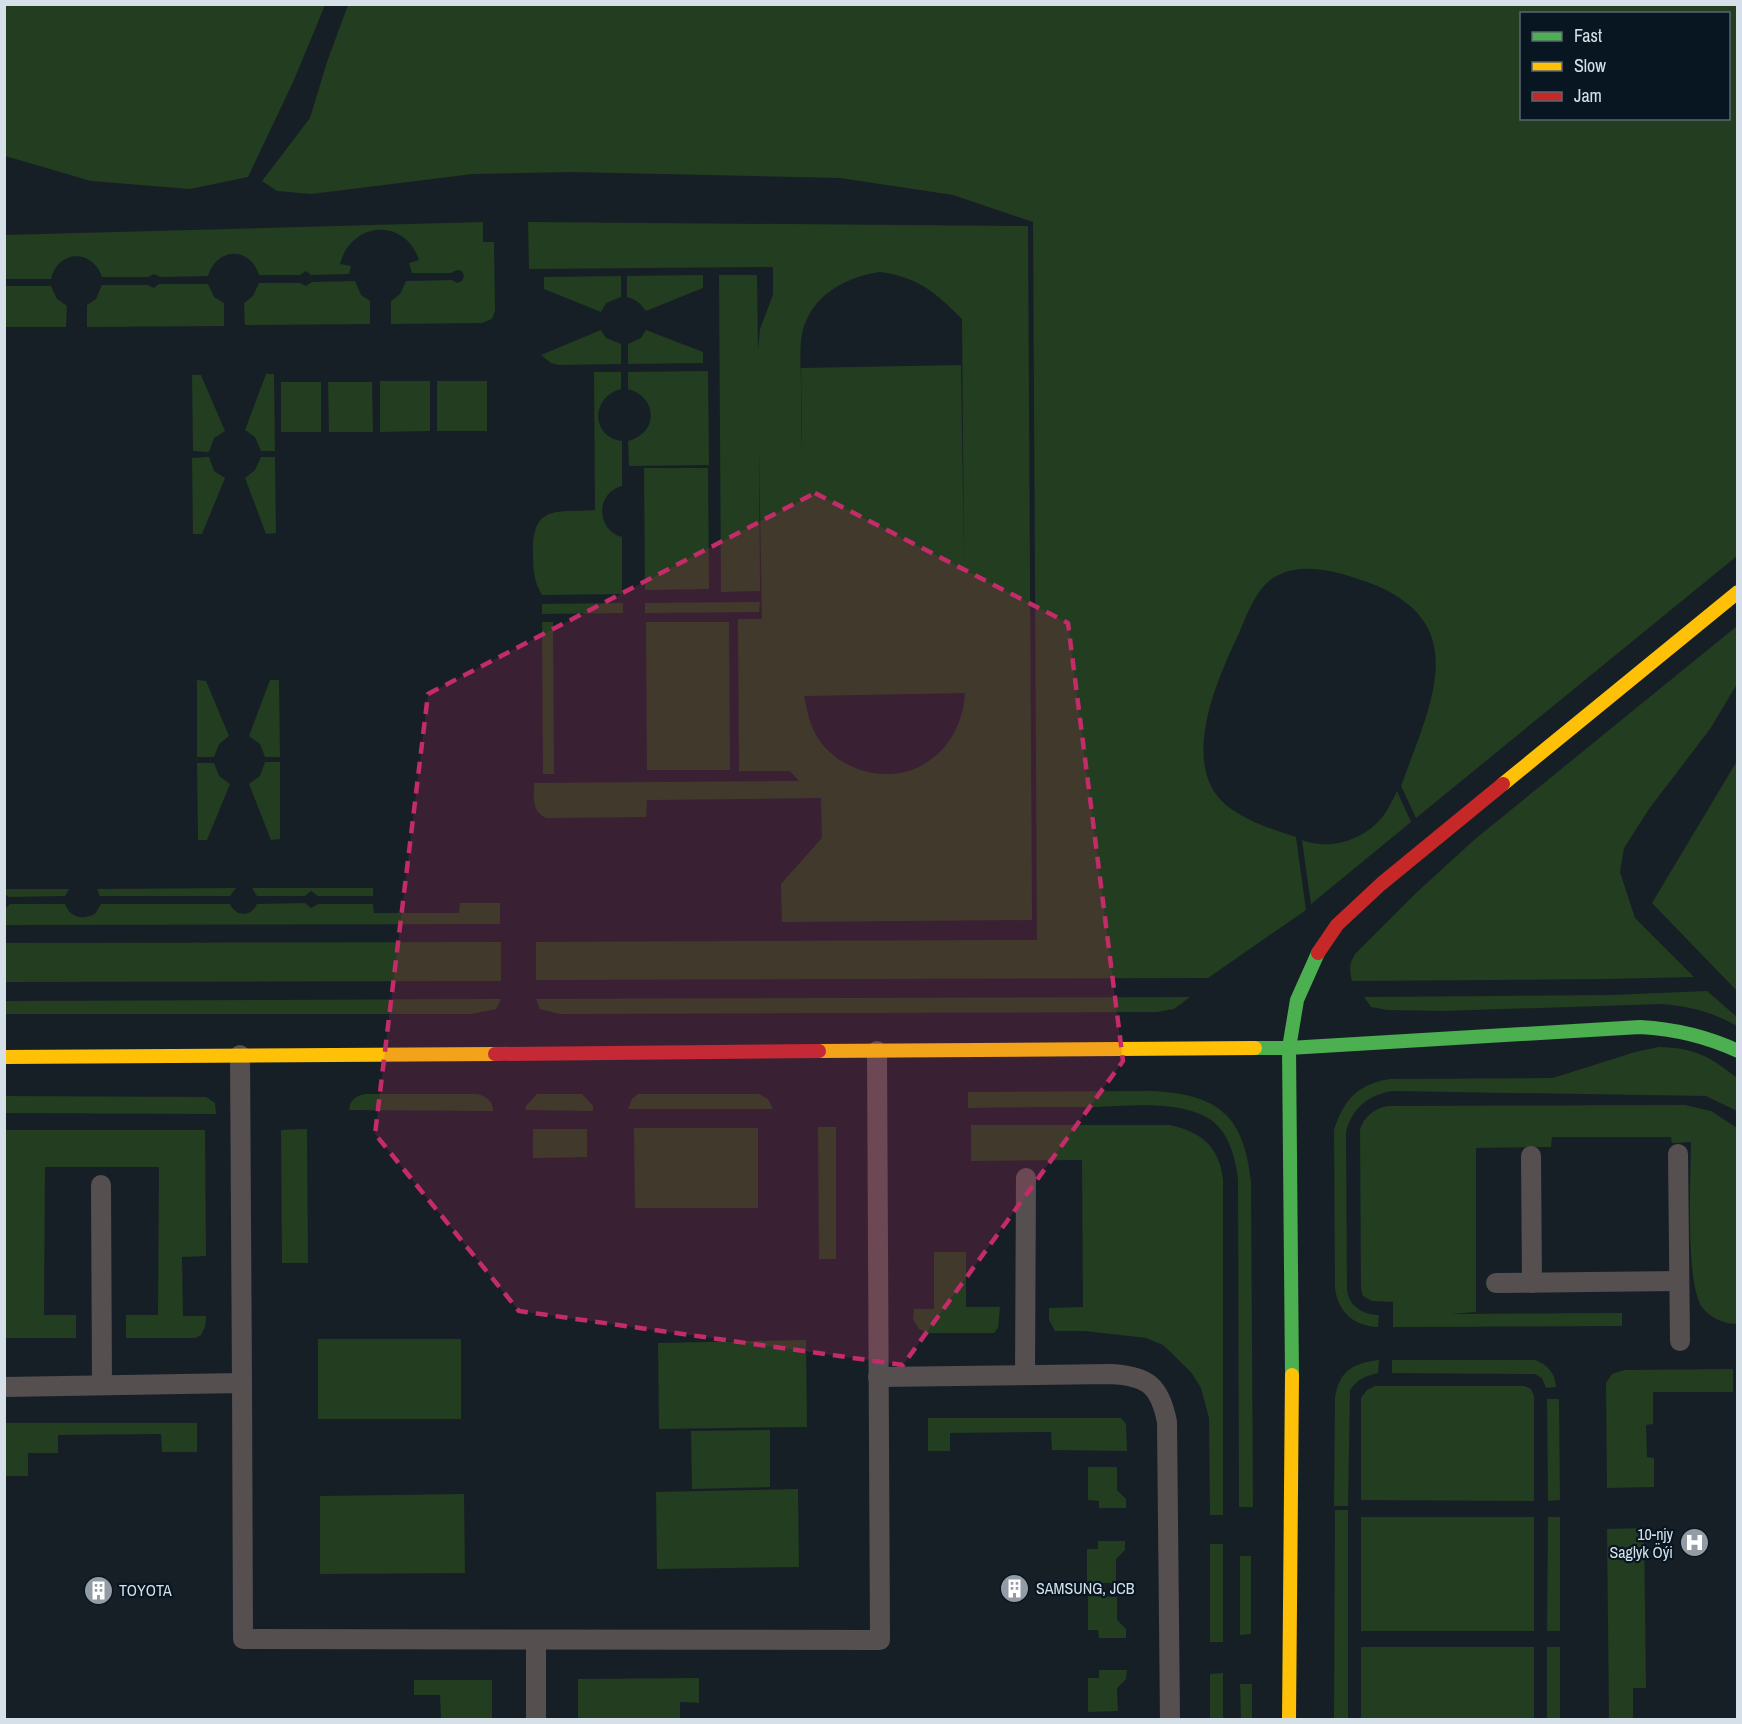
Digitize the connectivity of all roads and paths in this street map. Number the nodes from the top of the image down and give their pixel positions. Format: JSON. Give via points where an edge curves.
{"nodes":[{"id":1,"x":1737,"y":592,"type":"edge"},
{"id":2,"x":1289,"y":1048,"type":"junction"},
{"id":3,"x":877,"y":1051,"type":"junction"},
{"id":4,"x":1737,"y":1051,"type":"edge"},
{"id":5,"x":240,"y":1055,"type":"junction"},
{"id":6,"x":4,"y":1057,"type":"edge"},
{"id":7,"x":1678,"y":1154,"type":"dead end"},
{"id":8,"x":1531,"y":1156,"type":"dead end"},
{"id":9,"x":1026,"y":1178,"type":"dead end"},
{"id":10,"x":101,"y":1185,"type":"dead end"},
{"id":11,"x":1679,"y":1281,"type":"junction"},
{"id":12,"x":1496,"y":1283,"type":"dead end"},
{"id":13,"x":1532,"y":1283,"type":"junction"},
{"id":14,"x":1680,"y":1341,"type":"dead end"},
{"id":15,"x":1025,"y":1375,"type":"junction"},
{"id":16,"x":878,"y":1377,"type":"junction"},
{"id":17,"x":242,"y":1383,"type":"junction"},
{"id":18,"x":102,"y":1385,"type":"junction"},
{"id":19,"x":4,"y":1387,"type":"edge"},
{"id":20,"x":536,"y":1640,"type":"junction"},
{"id":21,"x":536,"y":1719,"type":"edge"},
{"id":22,"x":1170,"y":1719,"type":"edge"},
{"id":23,"x":1288,"y":1719,"type":"edge"}],
"edges":[{"from":1,"to":2,"type":"street","via":[[1381,884],[1337,925],[1316,957],[1297,1000]]},
{"from":2,"to":3,"type":"street"},
{"from":2,"to":4,"type":"street","via":[[1640,1028],[1677,1029],[1711,1038]]},
{"from":2,"to":23,"type":"street","via":[[1292,1344]]},
{"from":3,"to":5,"type":"street"},
{"from":3,"to":16,"type":"lane"},
{"from":5,"to":6,"type":"street"},
{"from":5,"to":17,"type":"lane"},
{"from":7,"to":11,"type":"lane"},
{"from":8,"to":13,"type":"lane"},
{"from":9,"to":15,"type":"lane"},
{"from":10,"to":18,"type":"lane"},
{"from":11,"to":13,"type":"lane"},
{"from":11,"to":14,"type":"lane"},
{"from":12,"to":13,"type":"lane"},
{"from":15,"to":16,"type":"lane"},
{"from":15,"to":22,"type":"lane","via":[[1129,1375],[1157,1390],[1163,1403],[1167,1422]]},
{"from":16,"to":20,"type":"lane","via":[[880,1640]]},
{"from":17,"to":18,"type":"lane"},
{"from":17,"to":20,"type":"lane","via":[[243,1639]]},
{"from":18,"to":19,"type":"lane"},
{"from":20,"to":21,"type":"lane"}]}
